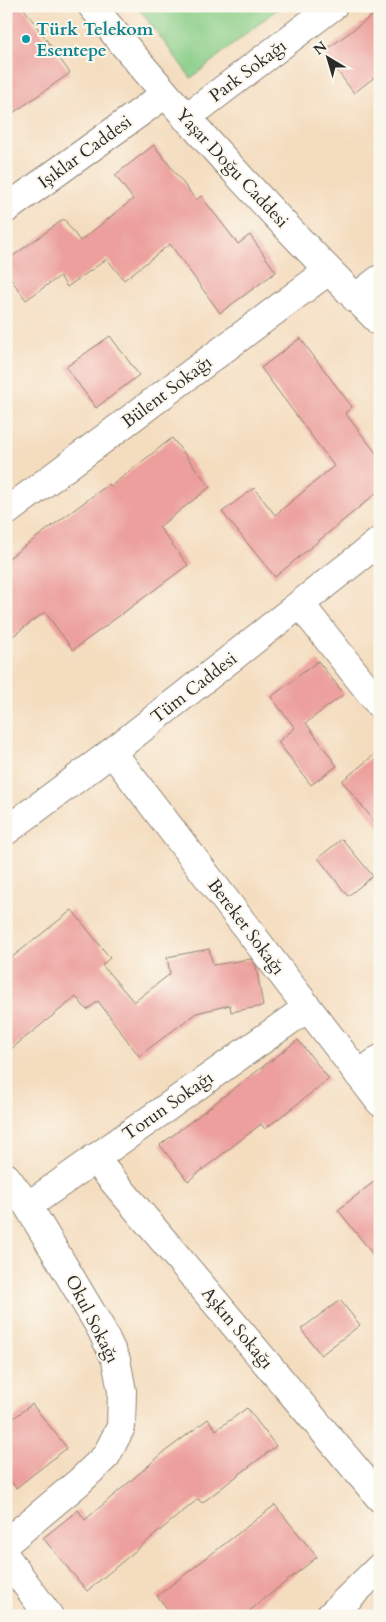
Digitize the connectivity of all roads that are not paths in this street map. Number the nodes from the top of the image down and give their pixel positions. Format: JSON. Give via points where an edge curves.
{"nodes":[{"id":1,"x":92,"y":6,"type":"edge"},
{"id":2,"x":333,"y":6,"type":"edge"},
{"id":3,"x":164,"y":95,"type":"junction"},
{"id":4,"x":186,"y":118,"type":"junction"},
{"id":5,"x":6,"y":209,"type":"edge"},
{"id":6,"x":328,"y":271,"type":"junction"},
{"id":7,"x":380,"y":279,"type":"edge"},
{"id":8,"x":355,"y":298,"type":"junction"},
{"id":9,"x":380,"y":322,"type":"edge"},
{"id":10,"x":6,"y":512,"type":"edge"},
{"id":11,"x":380,"y":541,"type":"edge"},
{"id":12,"x":300,"y":604,"type":"junction"},
{"id":13,"x":380,"y":705,"type":"edge"},
{"id":14,"x":112,"y":752,"type":"junction"},
{"id":15,"x":6,"y":831,"type":"edge"},
{"id":16,"x":307,"y":1008,"type":"junction"},
{"id":17,"x":369,"y":1067,"type":"edge"},
{"id":18,"x":380,"y":1102,"type":"edge"},
{"id":19,"x":94,"y":1158,"type":"junction"},
{"id":20,"x":6,"y":1177,"type":"edge"},
{"id":21,"x":28,"y":1206,"type":"junction"},
{"id":22,"x":380,"y":1498,"type":"edge"},
{"id":23,"x":6,"y":1543,"type":"edge"},
{"id":24,"x":6,"y":1557,"type":"edge"},
{"id":25,"x":380,"y":1567,"type":"edge"},
{"id":26,"x":49,"y":1616,"type":"edge"},
{"id":27,"x":330,"y":1616,"type":"edge"}],
"edges":[{"from":1,"to":3,"type":"street","name":"Yaşar Doğu Caddesi"},
{"from":2,"to":4,"type":"street","name":"Park Sokağı"},
{"from":3,"to":4,"type":"street","name":"Yaşar Doğu Caddesi"},
{"from":3,"to":5,"type":"street","name":"Işıklar Caddesi"},
{"from":4,"to":6,"type":"street","name":"Yaşar Doğu Caddesi"},
{"from":6,"to":8,"type":"street","name":"Yaşar Doğu Caddesi"},
{"from":6,"to":10,"type":"street","name":"Bülent Sokağı"},
{"from":7,"to":8,"type":"street"},
{"from":8,"to":9,"type":"street","name":"Yaşar Doğu Caddesi"},
{"from":11,"to":12,"type":"street","name":"Tüm Caddesi"},
{"from":12,"to":13,"type":"street"},
{"from":12,"to":14,"type":"street","name":"Tüm Caddesi"},
{"from":14,"to":15,"type":"street","name":"Tüm Caddesi"},
{"from":14,"to":16,"type":"street","name":"Bereket Sokağı"},
{"from":16,"to":17,"type":"street","name":"Bereket Sokağı"},
{"from":16,"to":19,"type":"street","name":"Torun Sokağı"},
{"from":17,"to":18,"type":"street","name":"Bereket Sokağı"},
{"from":19,"to":21,"type":"street","name":"Torun Sokağı"},
{"from":19,"to":22,"type":"street","name":"Aşkın Sokağı"},
{"from":20,"to":21,"type":"street"},
{"from":21,"to":23,"type":"street","name":"Okul Sokağı","via":[[71,1274],[116,1360],[122,1391],[122,1427],[106,1456]]},
{"from":24,"to":26,"type":"street"},
{"from":25,"to":27,"type":"street"}]}
